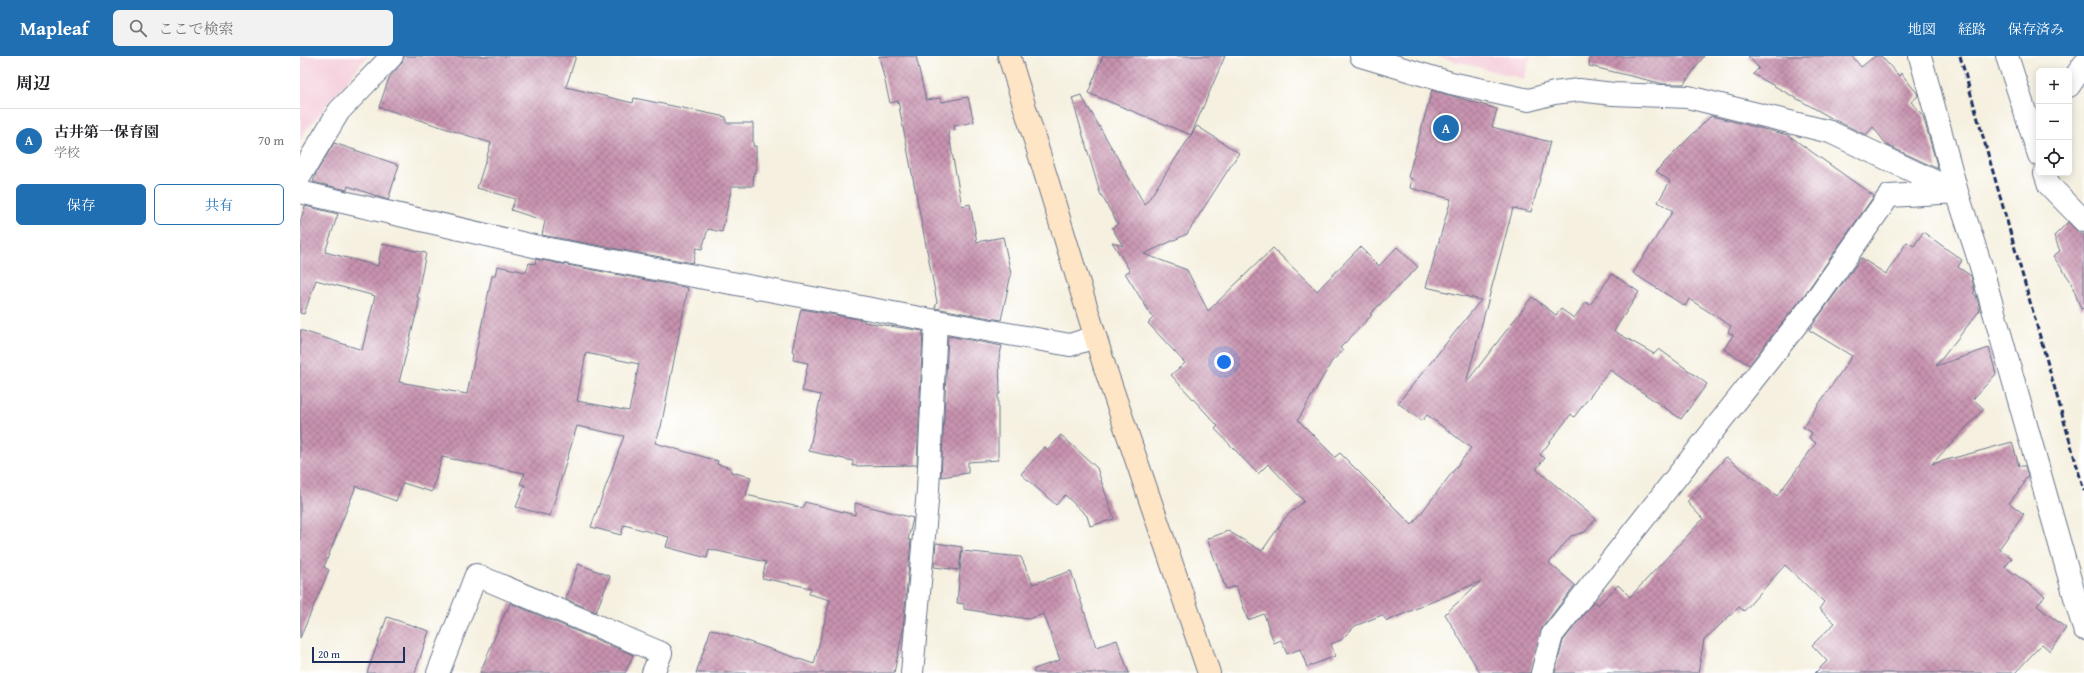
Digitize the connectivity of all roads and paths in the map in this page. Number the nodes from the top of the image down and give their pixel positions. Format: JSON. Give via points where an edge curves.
{"nodes":[{"id":1,"x":392,"y":56,"type":"edge"},
{"id":2,"x":1009,"y":56,"type":"edge"},
{"id":3,"x":1361,"y":56,"type":"edge"},
{"id":4,"x":1920,"y":56,"type":"edge"},
{"id":5,"x":2007,"y":56,"type":"edge"},
{"id":6,"x":2084,"y":64,"type":"edge"},
{"id":7,"x":2072,"y":82,"type":"edge"},
{"id":8,"x":2036,"y":140,"type":"edge"},
{"id":9,"x":300,"y":176,"type":"edge"},
{"id":10,"x":2046,"y":176,"type":"edge"},
{"id":11,"x":300,"y":192,"type":"edge"},
{"id":12,"x":1957,"y":192,"type":"junction"},
{"id":13,"x":2084,"y":221,"type":"edge"},
{"id":14,"x":936,"y":321,"type":"junction"},
{"id":15,"x":1095,"y":337,"type":"junction"},
{"id":16,"x":2084,"y":629,"type":"edge"},
{"id":17,"x":438,"y":673,"type":"edge"},
{"id":18,"x":653,"y":673,"type":"edge"},
{"id":19,"x":912,"y":673,"type":"edge"},
{"id":20,"x":1209,"y":673,"type":"edge"},
{"id":21,"x":1542,"y":673,"type":"edge"}],
"edges":[{"from":1,"to":9,"type":"street","via":[[339,111]]},
{"from":2,"to":15,"type":"street"},
{"from":3,"to":12,"type":"street","via":[[1451,83],[1529,100],[1579,90],[1688,97],[1830,132]]},
{"from":4,"to":12,"type":"street"},
{"from":5,"to":8,"type":"street"},
{"from":6,"to":7,"type":"street"},
{"from":10,"to":13,"type":"street","via":[[2048,185]]},
{"from":11,"to":14,"type":"street","via":[[538,247]]},
{"from":12,"to":16,"type":"street","via":[[1980,263]]},
{"from":12,"to":21,"type":"street","via":[[1889,196],[1812,305],[1552,635]]},
{"from":14,"to":15,"type":"street","via":[[1070,345]]},
{"from":14,"to":19,"type":"street","via":[[928,490]]},
{"from":15,"to":20,"type":"street"},
{"from":17,"to":18,"type":"street","via":[[476,575],[661,653]]}]}
